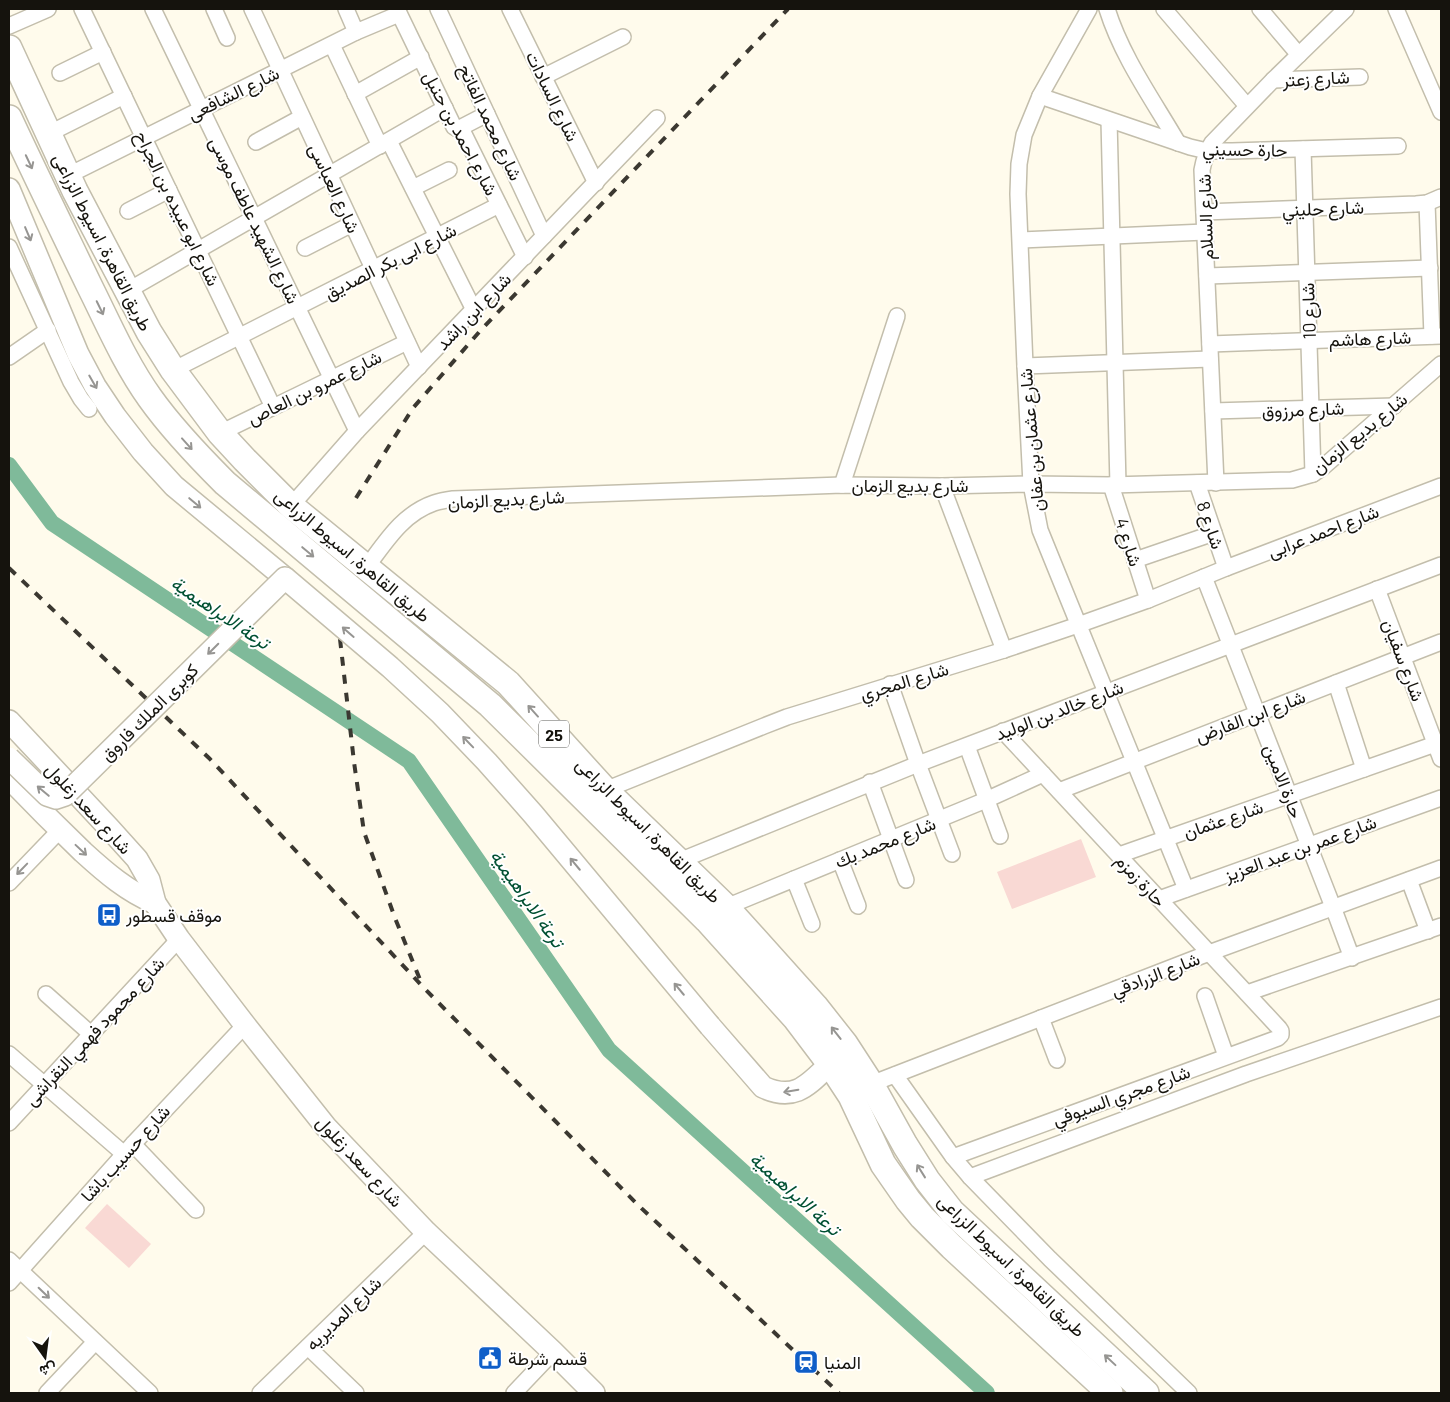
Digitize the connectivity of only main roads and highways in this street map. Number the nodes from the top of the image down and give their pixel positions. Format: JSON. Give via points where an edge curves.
{"nodes":[{"id":1,"x":9,"y":48,"type":"edge"},
{"id":2,"x":9,"y":118,"type":"edge"},
{"id":3,"x":71,"y":183,"type":"junction"},
{"id":4,"x":9,"y":189,"type":"edge"},
{"id":5,"x":49,"y":204,"type":"junction"},
{"id":6,"x":285,"y":578,"type":"junction"},
{"id":7,"x":508,"y":684,"type":"junction"},
{"id":8,"x":490,"y":705,"type":"junction"},
{"id":9,"x":9,"y":721,"type":"edge"},
{"id":10,"x":9,"y":758,"type":"edge"},
{"id":11,"x":9,"y":778,"type":"edge"},
{"id":12,"x":155,"y":903,"type":"junction"},
{"id":13,"x":830,"y":1064,"type":"junction"},
{"id":14,"x":594,"y":1393,"type":"edge"},
{"id":15,"x":1110,"y":1393,"type":"edge"},
{"id":16,"x":1146,"y":1393,"type":"edge"}],
"edges":[{"from":1,"to":3,"type":"highway","name":"طريق القاهرة, اسيوط الزراعى","number":"25"},
{"from":2,"to":5,"type":"highway","name":"طريق القاهرة, اسيوط الزراعى","number":"25","one_way":true},
{"from":3,"to":5,"type":"highway"},
{"from":3,"to":7,"type":"highway","name":"طريق القاهرة, اسيوط الزراعى","number":"25","via":[[149,332],[220,433],[291,506]]},
{"from":4,"to":6,"type":"main road","one_way":true,"via":[[78,354],[115,416],[174,486]]},
{"from":5,"to":8,"type":"highway","name":"طريق القاهرة, اسيوط الزراعى","number":"25","one_way":true,"via":[[129,364],[172,427],[225,483]]},
{"from":6,"to":10,"type":"main road","name":"كوبرى الملك فاروق","one_way":true,"bridge":true,"via":[[65,795],[56,798],[47,795]]},
{"from":13,"to":6,"type":"main road","one_way":true,"bridge":true,"via":[[800,1090],[774,1092],[763,1087],[487,762],[433,706]]},
{"from":7,"to":8,"type":"highway"},
{"from":16,"to":7,"type":"highway","name":"طريق القاهرة, اسيوط الزراعى","number":"25","one_way":true,"via":[[952,1212],[927,1180],[845,1044],[815,1006],[726,907],[605,790]]},
{"from":8,"to":13,"type":"highway","name":"طريق القاهرة, اسيوط الزراعى","number":"25","via":[[707,920],[796,1019]]},
{"from":9,"to":12,"type":"main road","name":"شارع سعد زغلول","via":[[137,859],[149,880]]},
{"from":11,"to":12,"type":"main road","name":"شارع سعد زغلول","one_way":true,"via":[[107,875]]},
{"from":12,"to":14,"type":"main road","name":"شارع سعد زغلول","via":[[179,940],[326,1127],[426,1232]]},
{"from":13,"to":15,"type":"highway","name":"طريق القاهرة, اسيوط الزراعى","number":"25","via":[[851,1096],[883,1164],[922,1217]]}]}
